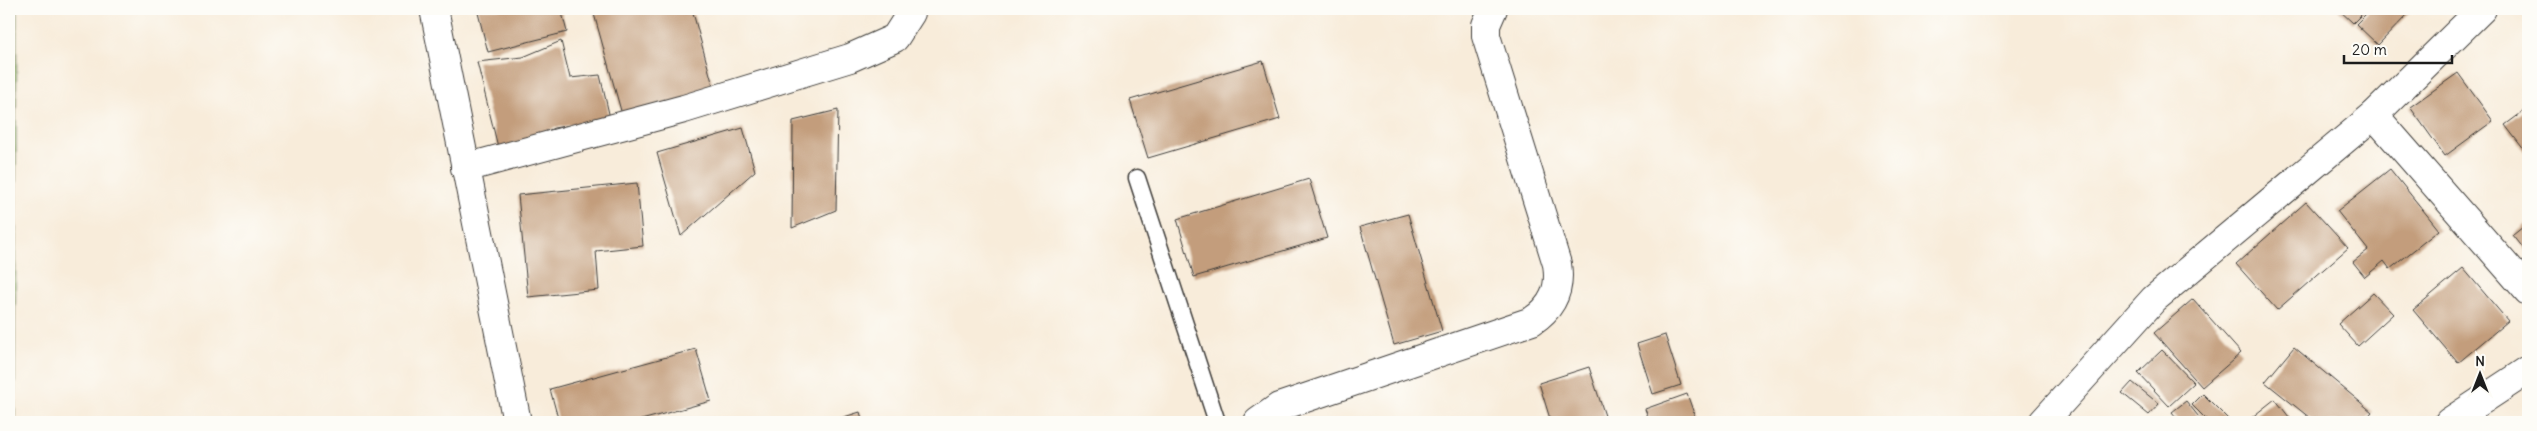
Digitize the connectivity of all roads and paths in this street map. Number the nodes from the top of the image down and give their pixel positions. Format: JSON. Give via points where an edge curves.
{"nodes":[{"id":1,"x":434,"y":9,"type":"edge"},
{"id":2,"x":911,"y":9,"type":"edge"},
{"id":3,"x":1493,"y":9,"type":"edge"},
{"id":4,"x":2482,"y":9,"type":"edge"},
{"id":5,"x":2374,"y":115,"type":"junction"},
{"id":6,"x":465,"y":168,"type":"junction"},
{"id":7,"x":1137,"y":178,"type":"dead end"},
{"id":8,"x":2528,"y":291,"type":"edge"},
{"id":9,"x":2528,"y":370,"type":"edge"},
{"id":10,"x":1263,"y":418,"type":"edge"},
{"id":11,"x":517,"y":422,"type":"edge"},
{"id":12,"x":1217,"y":422,"type":"edge"},
{"id":13,"x":1240,"y":422,"type":"edge"},
{"id":14,"x":2043,"y":422,"type":"edge"},
{"id":15,"x":2449,"y":422,"type":"edge"}],
"edges":[{"from":1,"to":6,"type":"street"},
{"from":2,"to":6,"type":"street","via":[[895,38],[850,58],[684,109]]},
{"from":3,"to":10,"type":"street","via":[[1486,25],[1486,36],[1557,264],[1559,275],[1554,298],[1532,320],[1279,407]]},
{"from":4,"to":5,"type":"street"},
{"from":5,"to":8,"type":"street"},
{"from":5,"to":14,"type":"street","via":[[2154,299]]},
{"from":6,"to":11,"type":"street"},
{"from":7,"to":12,"type":"lane"},
{"from":9,"to":15,"type":"street"},
{"from":10,"to":13,"type":"lane"}]}
